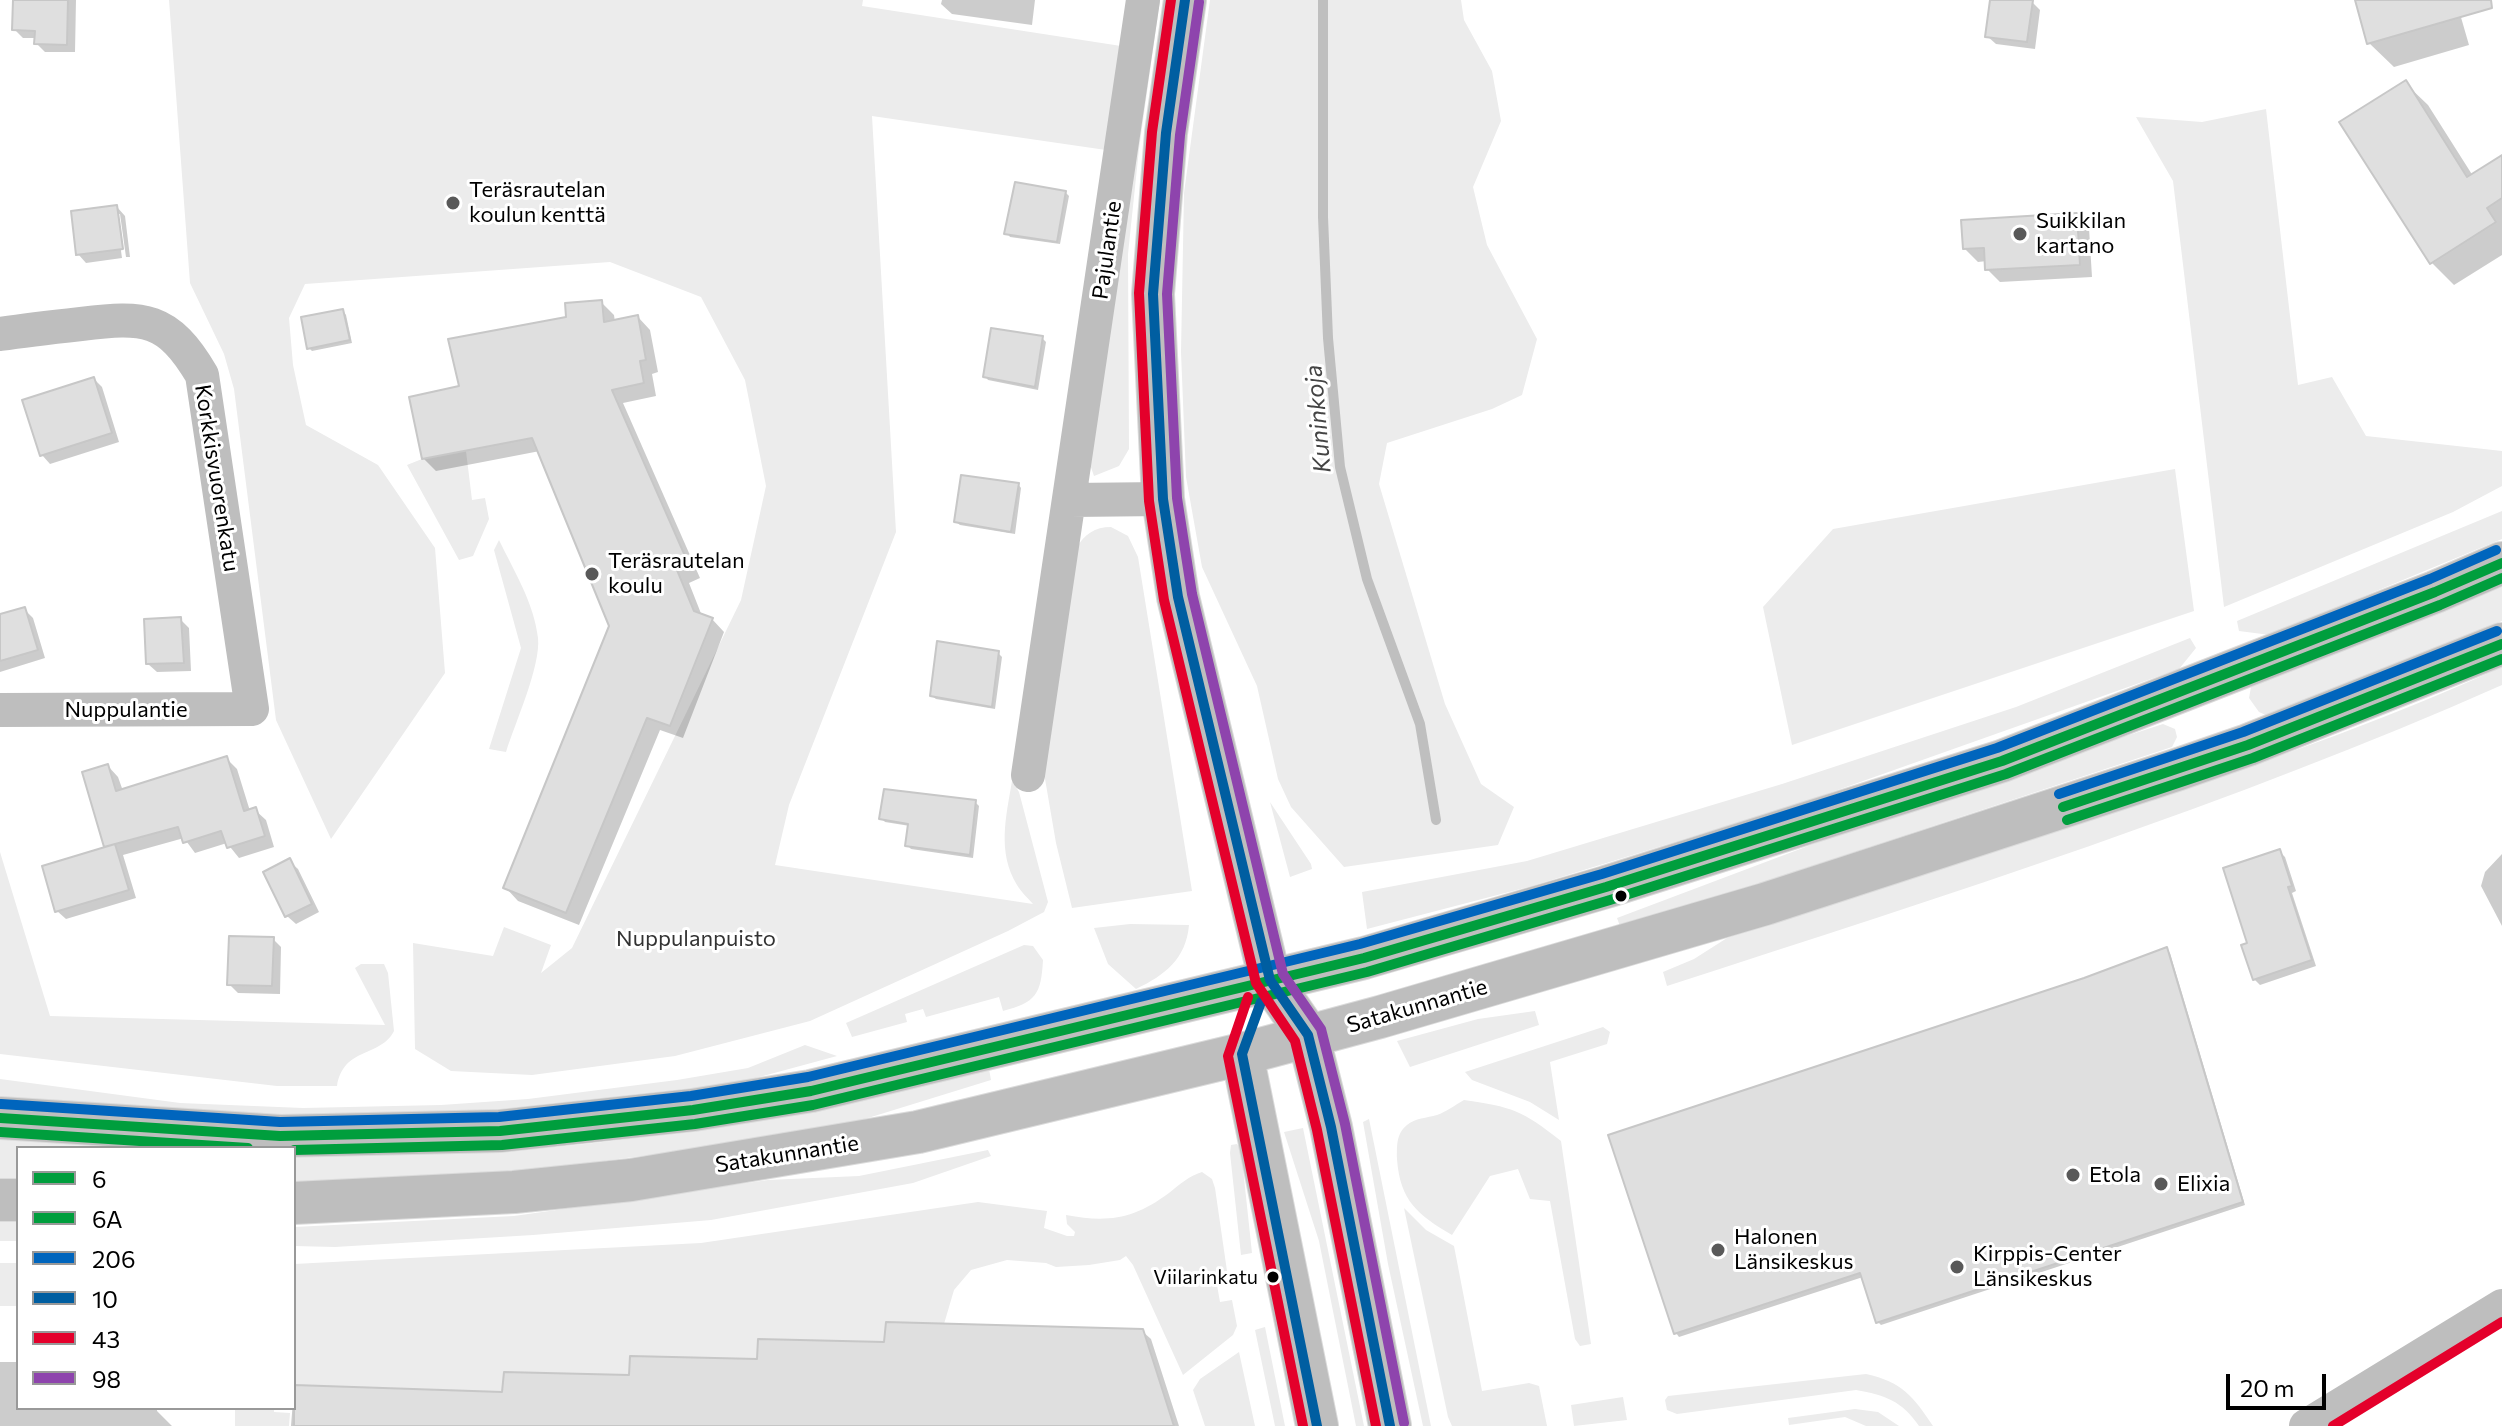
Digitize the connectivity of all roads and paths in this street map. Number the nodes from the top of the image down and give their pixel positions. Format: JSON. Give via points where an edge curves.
{"nodes":[{"id":1,"x":1143,"y":0,"type":"edge"},
{"id":2,"x":1185,"y":0,"type":"edge"},
{"id":3,"x":0,"y":334,"type":"edge"},
{"id":4,"x":1163,"y":499,"type":"junction"},
{"id":5,"x":1071,"y":500,"type":"junction"},
{"id":6,"x":2502,"y":563,"type":"edge"},
{"id":7,"x":2502,"y":644,"type":"edge"},
{"id":8,"x":252,"y":709,"type":"joint"},
{"id":9,"x":0,"y":710,"type":"edge"},
{"id":10,"x":1028,"y":775,"type":"dead end"},
{"id":11,"x":1270,"y":980,"type":"junction"},
{"id":12,"x":1308,"y":1035,"type":"junction"},
{"id":13,"x":1242,"y":1054,"type":"junction"},
{"id":14,"x":0,"y":1118,"type":"edge"},
{"id":15,"x":296,"y":1203,"type":"edge"},
{"id":16,"x":2502,"y":1306,"type":"edge"},
{"id":17,"x":1317,"y":1426,"type":"edge"},
{"id":18,"x":1390,"y":1426,"type":"edge"},
{"id":19,"x":2306,"y":1426,"type":"edge"}],
"edges":[{"from":1,"to":5,"type":"street","name":"Pajulantie"},
{"from":2,"to":4,"type":"main road","via":[[1166,133],[1153,294]]},
{"from":3,"to":8,"type":"street","name":"Korkkisvuorenkatu","via":[[123,318],[158,326],[187,350],[202,375]]},
{"from":4,"to":5,"type":"street"},
{"from":4,"to":11,"type":"main road","via":[[1178,597]]},
{"from":5,"to":10,"type":"street","name":"Pajulantie"},
{"from":6,"to":11,"type":"main road","via":[[2002,761],[1606,887]]},
{"from":7,"to":12,"type":"main road","name":"Satakunnantie","via":[[2161,775],[1765,904]]},
{"from":8,"to":9,"type":"street","name":"Nuppulantie"},
{"from":11,"to":12,"type":"main road"},
{"from":11,"to":13,"type":"main road"},
{"from":11,"to":14,"type":"main road","via":[[811,1091],[574,1123],[500,1131],[280,1136]]},
{"from":12,"to":13,"type":"main road","name":"Satakunnantie"},
{"from":12,"to":18,"type":"main road"},
{"from":13,"to":15,"type":"main road","name":"Satakunnantie","via":[[918,1132],[631,1180]]},
{"from":13,"to":17,"type":"main road"},
{"from":16,"to":19,"type":"street"}]}
